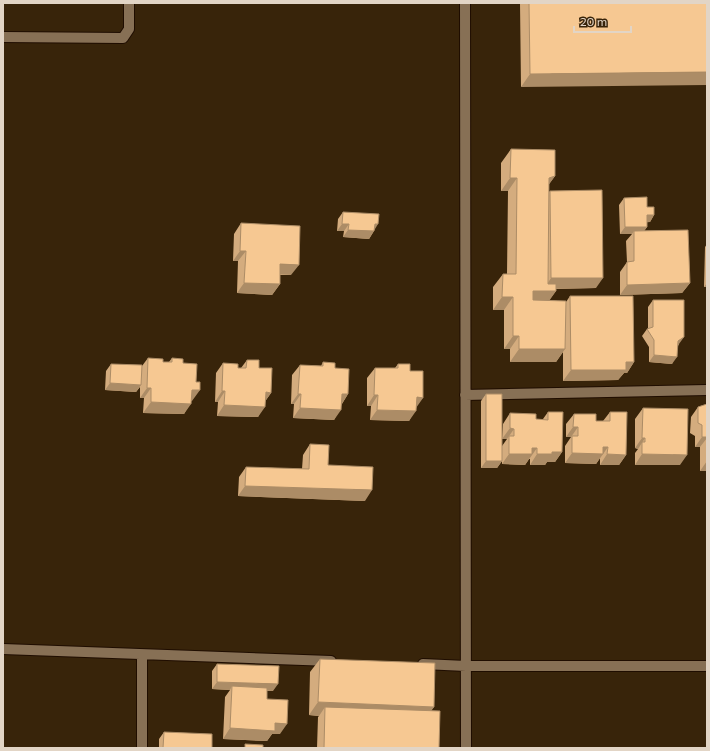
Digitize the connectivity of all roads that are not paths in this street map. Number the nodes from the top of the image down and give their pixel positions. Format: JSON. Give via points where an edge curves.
{"nodes":[{"id":1,"x":129,"y":3,"type":"edge"},
{"id":2,"x":465,"y":3,"type":"edge"},
{"id":3,"x":3,"y":37,"type":"edge"},
{"id":4,"x":707,"y":390,"type":"edge"},
{"id":5,"x":466,"y":395,"type":"junction"},
{"id":6,"x":3,"y":649,"type":"edge"},
{"id":7,"x":142,"y":654,"type":"junction"},
{"id":8,"x":340,"y":661,"type":"edge"},
{"id":9,"x":411,"y":664,"type":"edge"},
{"id":10,"x":466,"y":666,"type":"junction"},
{"id":11,"x":707,"y":666,"type":"edge"},
{"id":12,"x":142,"y":748,"type":"edge"},
{"id":13,"x":466,"y":748,"type":"edge"}],
"edges":[{"from":1,"to":3,"type":"street","via":[[129,29],[123,38]]},
{"from":2,"to":5,"type":"street"},
{"from":4,"to":5,"type":"street"},
{"from":5,"to":10,"type":"street"},
{"from":6,"to":7,"type":"street"},
{"from":7,"to":8,"type":"street"},
{"from":7,"to":12,"type":"street"},
{"from":9,"to":10,"type":"street"},
{"from":10,"to":11,"type":"street"},
{"from":10,"to":13,"type":"street"}]}
